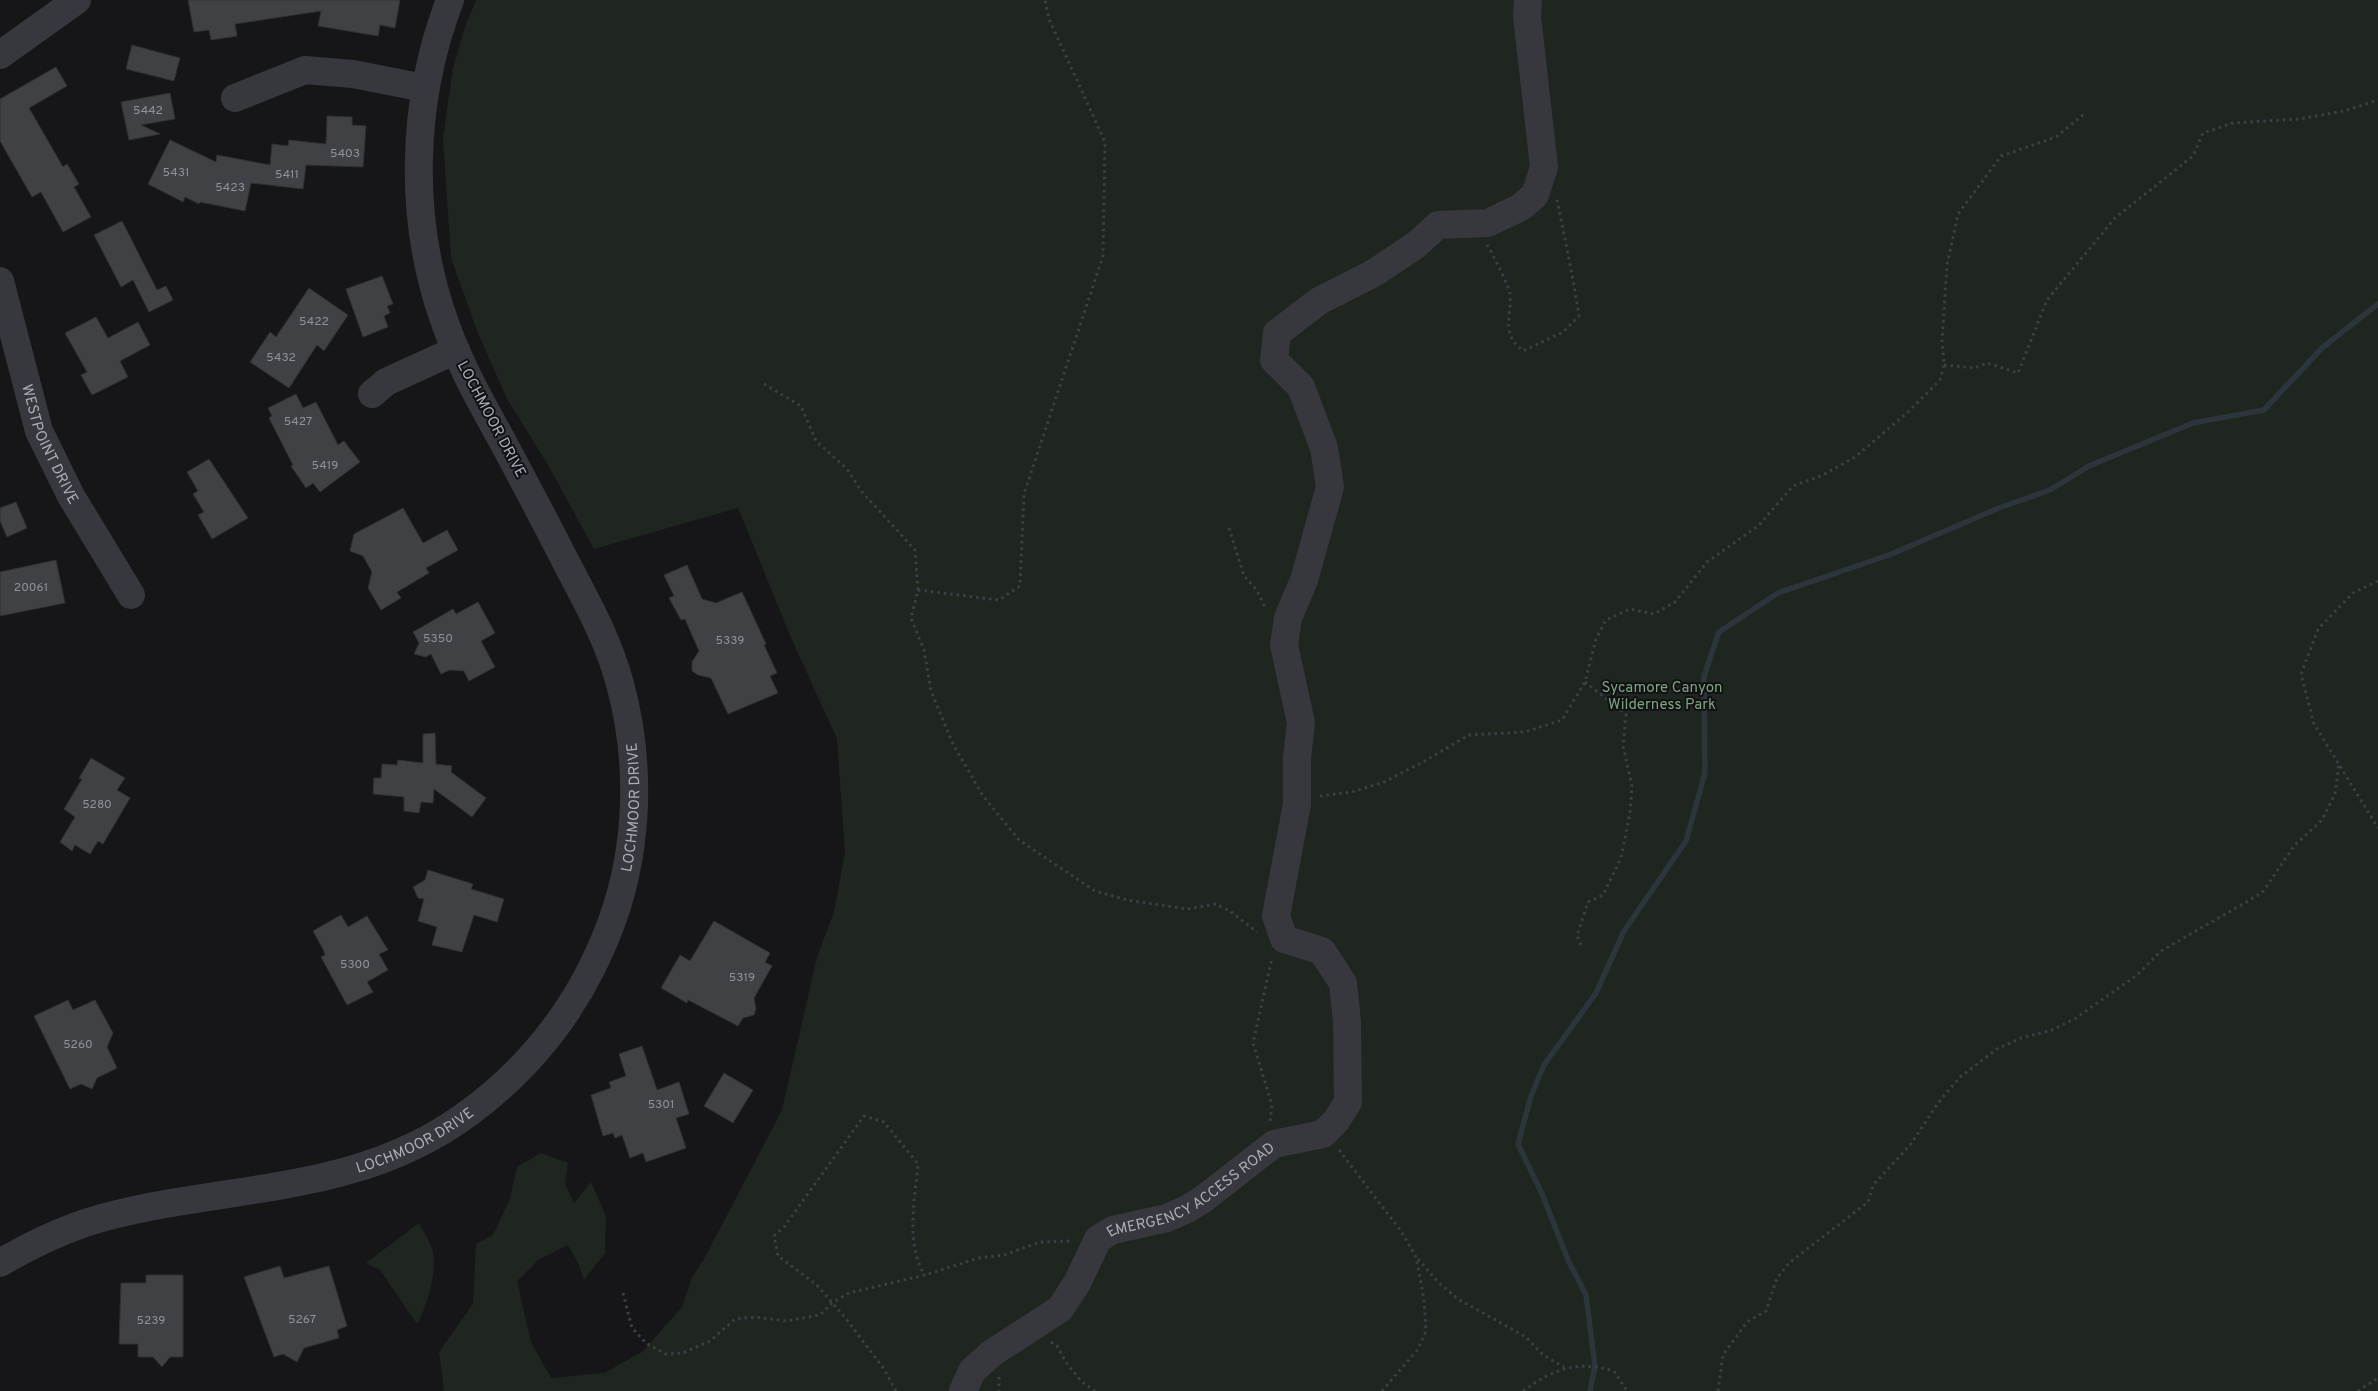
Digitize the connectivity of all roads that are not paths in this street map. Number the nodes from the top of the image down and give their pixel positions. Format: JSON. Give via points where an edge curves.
{"nodes":[{"id":1,"x":77,"y":0,"type":"edge"},
{"id":2,"x":450,"y":0,"type":"edge"},
{"id":3,"x":1528,"y":0,"type":"edge"},
{"id":4,"x":0,"y":55,"type":"edge"},
{"id":5,"x":424,"y":88,"type":"junction"},
{"id":6,"x":235,"y":98,"type":"dead end"},
{"id":7,"x":0,"y":281,"type":"edge"},
{"id":8,"x":456,"y":350,"type":"junction"},
{"id":9,"x":372,"y":394,"type":"dead end"},
{"id":10,"x":131,"y":595,"type":"dead end"},
{"id":11,"x":0,"y":1264,"type":"edge"},
{"id":12,"x":963,"y":1391,"type":"edge"}],
"edges":[{"from":1,"to":4,"type":"street"},
{"from":2,"to":5,"type":"street","name":"LOCHMOOR DRIVE"},
{"from":3,"to":12,"type":"street","name":"EMERGENCY ACCESS ROAD","via":[[1527,16],[1544,166],[1535,194],[1521,207],[1488,223],[1438,225],[1416,245],[1374,273],[1319,301],[1277,333],[1274,360],[1300,387],[1324,448],[1330,487],[1304,580],[1288,618],[1284,645],[1301,723],[1296,812],[1276,916],[1284,939],[1322,951],[1343,983],[1348,1102],[1336,1121],[1322,1134],[1274,1144],[1187,1209],[1168,1218],[1113,1230],[1098,1239],[1078,1282],[1060,1309],[992,1354],[972,1371]]},
{"from":5,"to":6,"type":"street","via":[[353,74],[304,70]]},
{"from":5,"to":8,"type":"street","name":"LOCHMOOR DRIVE","via":[[419,151],[425,244],[436,296]]},
{"from":7,"to":10,"type":"street","name":"WESTPOINT DRIVE","via":[[39,431],[71,496]]},
{"from":8,"to":9,"type":"street","via":[[386,382]]},
{"from":8,"to":11,"type":"street","name":"LOCHMOOR DRIVE","via":[[594,616],[620,683],[629,724],[634,776],[631,844],[614,915],[588,976],[557,1025],[515,1074],[477,1107],[401,1153],[312,1181],[123,1213],[65,1230]]}]}
